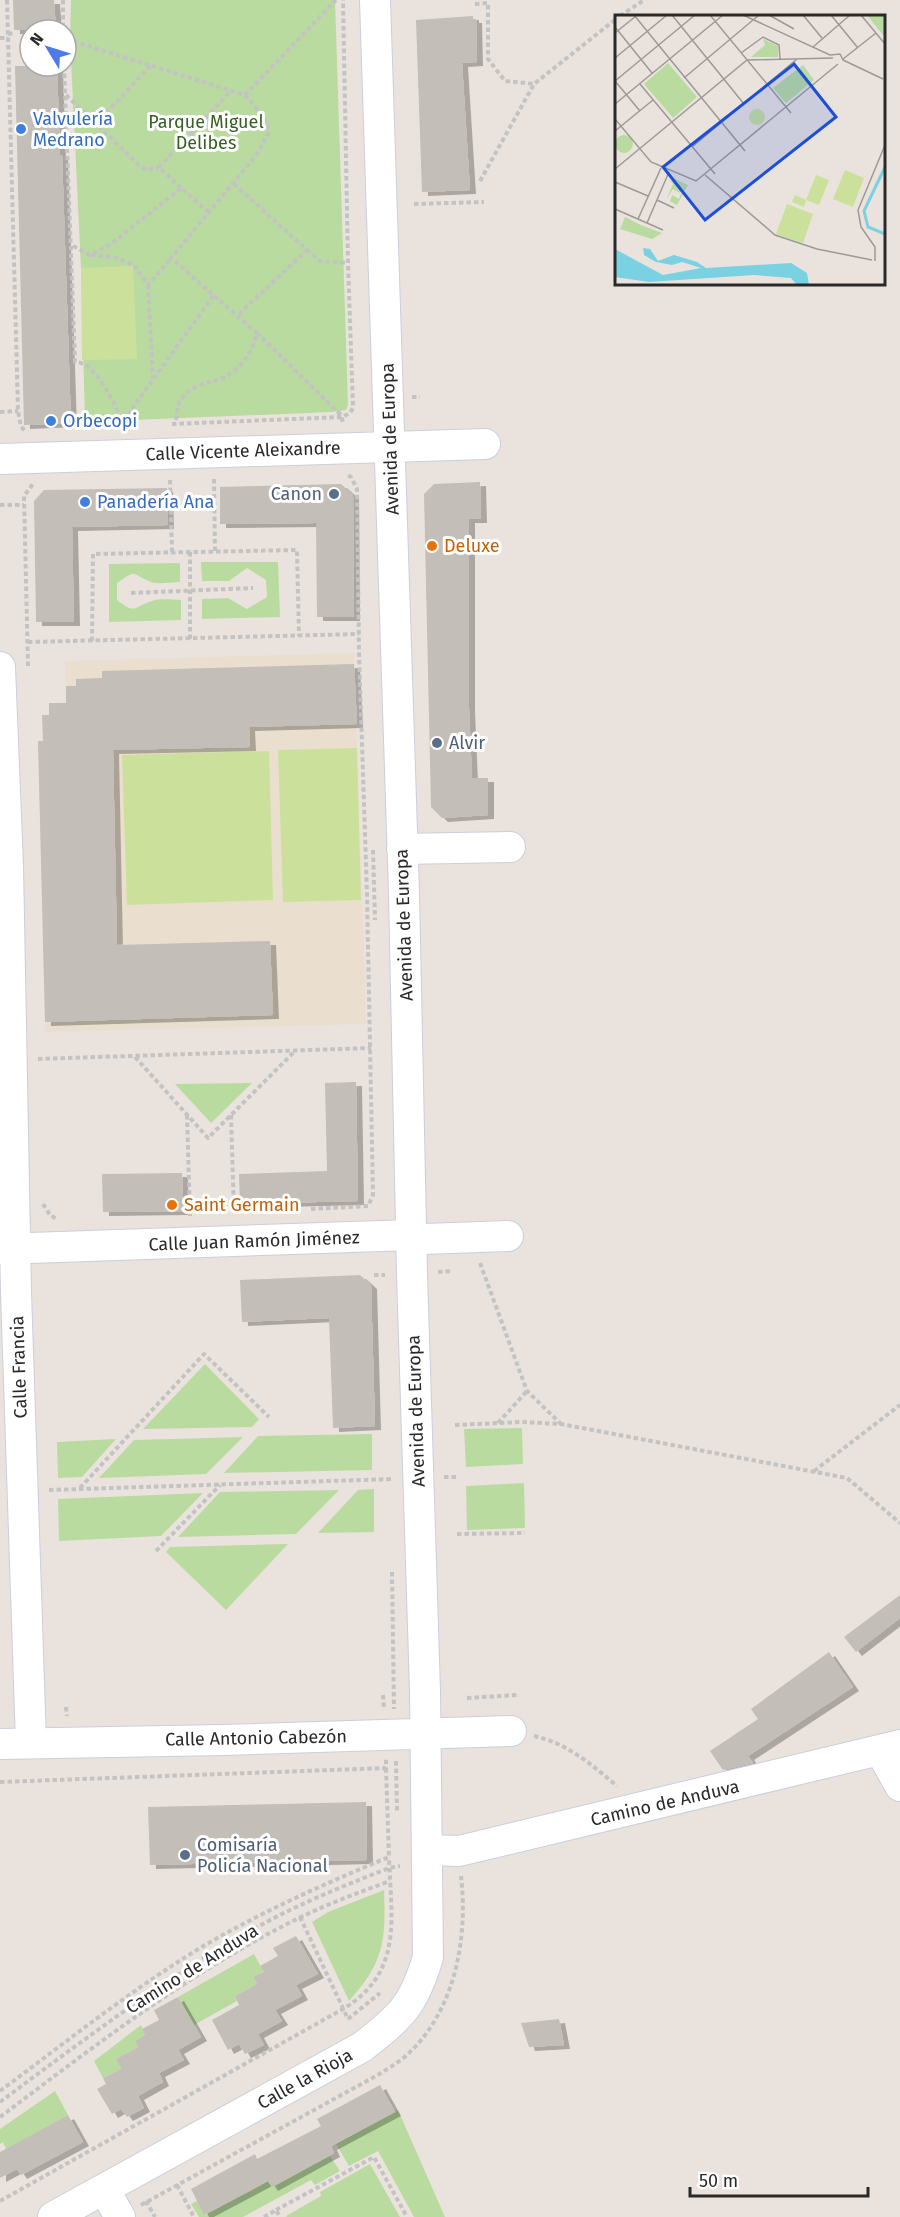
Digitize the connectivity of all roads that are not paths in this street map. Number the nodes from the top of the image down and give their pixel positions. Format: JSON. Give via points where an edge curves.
{"nodes":[{"id":1,"x":362,"y":6,"type":"edge"},
{"id":2,"x":485,"y":444,"type":"dead end"},
{"id":3,"x":391,"y":446,"type":"junction"},
{"id":4,"x":0,"y":459,"type":"edge"},
{"id":5,"x":0,"y":668,"type":"edge"},
{"id":6,"x":510,"y":847,"type":"dead end"},
{"id":7,"x":388,"y":848,"type":"junction"},
{"id":8,"x":4,"y":865,"type":"edge"},
{"id":9,"x":397,"y":1236,"type":"junction"},
{"id":10,"x":508,"y":1236,"type":"dead end"},
{"id":11,"x":8,"y":1249,"type":"edge"},
{"id":12,"x":512,"y":1731,"type":"road end"},
{"id":13,"x":426,"y":1732,"type":"junction"},
{"id":14,"x":31,"y":1743,"type":"junction"},
{"id":15,"x":0,"y":1744,"type":"edge"},
{"id":16,"x":890,"y":1748,"type":"edge"},
{"id":17,"x":900,"y":1785,"type":"edge"},
{"id":18,"x":428,"y":1850,"type":"junction"},
{"id":19,"x":108,"y":2203,"type":"edge"},
{"id":20,"x":53,"y":2217,"type":"edge"},
{"id":21,"x":82,"y":2217,"type":"edge"},
{"id":22,"x":120,"y":2217,"type":"edge"}],
"edges":[{"from":1,"to":3,"type":"street","name":"Avenida de Europa"},
{"from":2,"to":3,"type":"street","name":"Calle Vicente Aleixandre"},
{"from":3,"to":4,"type":"street","name":"Calle Vicente Aleixandre","via":[[344,461]]},
{"from":3,"to":7,"type":"street","name":"Avenida de Europa"},
{"from":5,"to":8,"type":"street","name":"Calle Francia"},
{"from":6,"to":7,"type":"street"},
{"from":7,"to":9,"type":"street","name":"Avenida de Europa"},
{"from":8,"to":11,"type":"street","name":"Calle Francia"},
{"from":9,"to":10,"type":"street","name":"Calle Juan Ramón Jiménez"},
{"from":9,"to":11,"type":"street","name":"Calle Juan Ramón Jiménez"},
{"from":9,"to":13,"type":"street","name":"Avenida de Europa"},
{"from":11,"to":14,"type":"street","name":"Calle Francia"},
{"from":12,"to":13,"type":"street","name":"Calle Antonio Cabezón"},
{"from":13,"to":14,"type":"street","name":"Calle Antonio Cabezón"},
{"from":13,"to":18,"type":"street","name":"Avenida de Europa"},
{"from":14,"to":15,"type":"street","name":"Calle Antonio Cabezón"},
{"from":16,"to":17,"type":"street"},
{"from":16,"to":18,"type":"street","name":"Camino de Anduva","via":[[459,1851]]},
{"from":18,"to":19,"type":"street","name":"Calle la Rioja","via":[[428,1957],[408,2006],[362,2047]]},
{"from":19,"to":20,"type":"street","name":"Calle la Rioja"},
{"from":19,"to":21,"type":"street"},
{"from":19,"to":22,"type":"street"}]}
